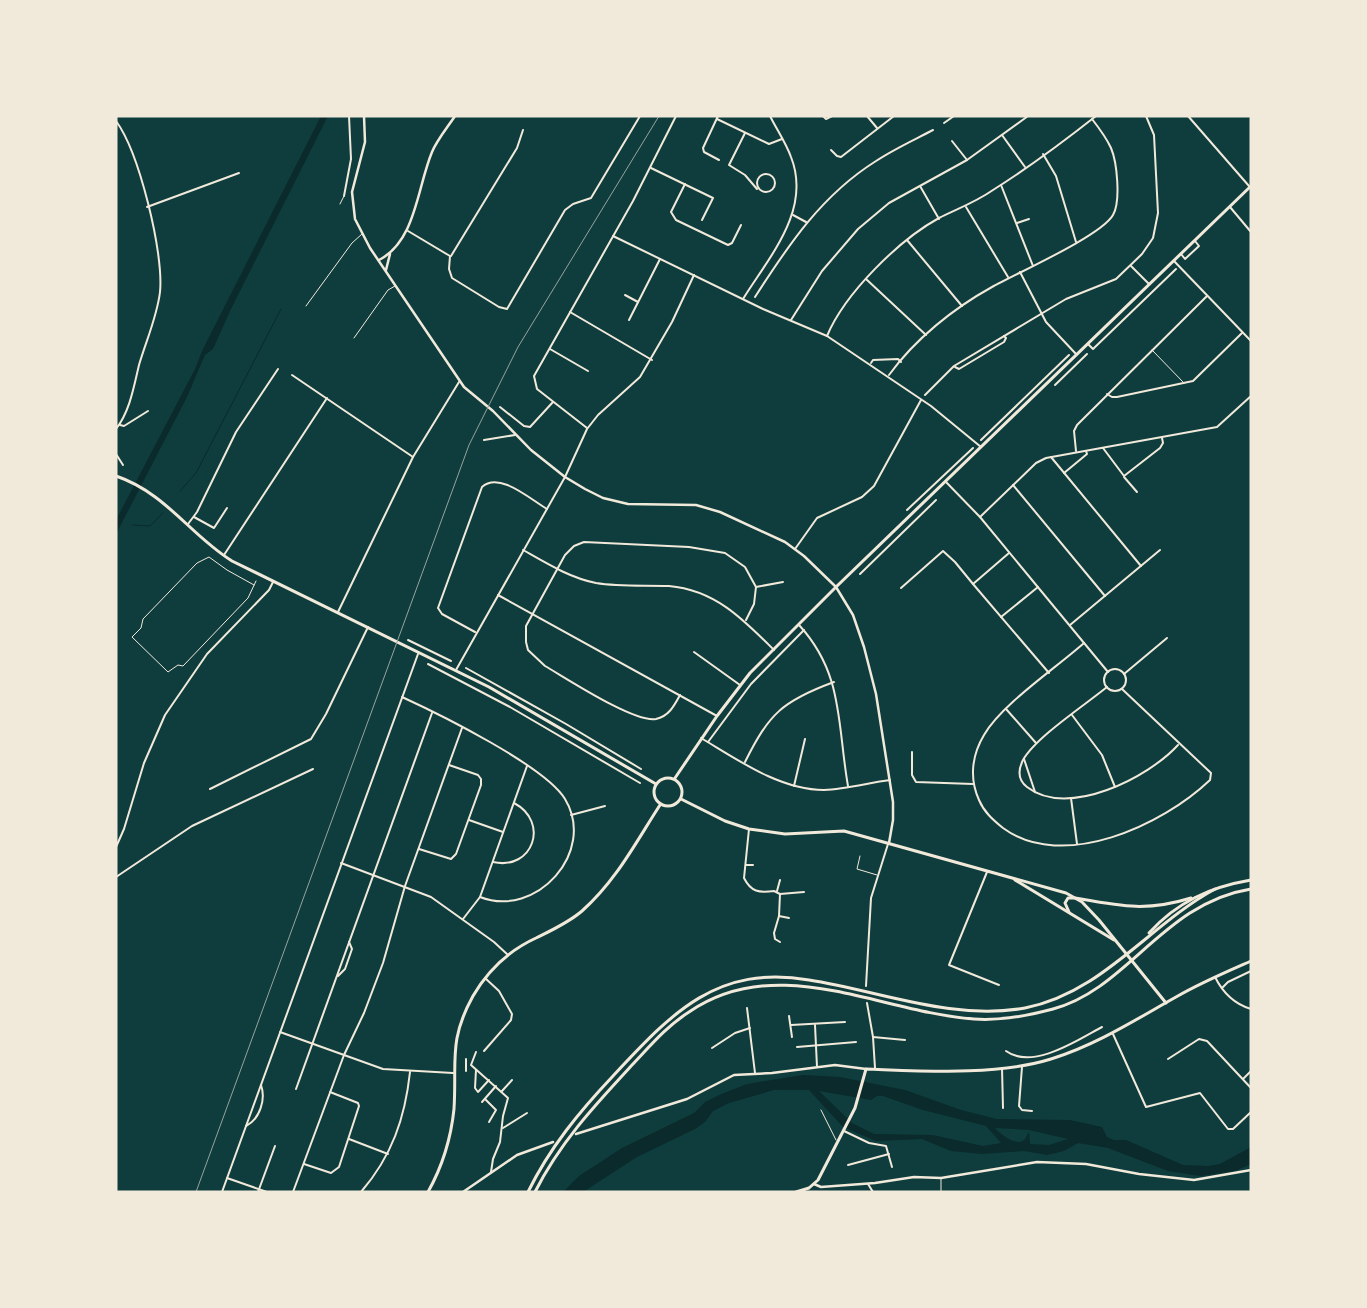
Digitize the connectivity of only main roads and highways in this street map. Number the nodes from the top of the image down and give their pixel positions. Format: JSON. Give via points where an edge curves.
{"nodes":[{"id":1,"x":1250,"y":187,"type":"edge"},
{"id":2,"x":116,"y":476,"type":"edge"},
{"id":3,"x":675,"y":778,"type":"junction"},
{"id":4,"x":656,"y":784,"type":"junction"},
{"id":5,"x":681,"y":799,"type":"junction"},
{"id":6,"x":660,"y":805,"type":"junction"},
{"id":7,"x":1010,"y":877,"type":"junction"},
{"id":8,"x":1251,"y":880,"type":"edge"},
{"id":9,"x":1215,"y":889,"type":"junction"},
{"id":10,"x":1251,"y":889,"type":"edge"},
{"id":11,"x":1075,"y":898,"type":"junction"},
{"id":12,"x":1191,"y":898,"type":"junction"},
{"id":13,"x":1070,"y":912,"type":"junction"},
{"id":14,"x":1116,"y":942,"type":"junction"},
{"id":15,"x":1140,"y":943,"type":"junction"},
{"id":16,"x":1251,"y":961,"type":"edge"},
{"id":17,"x":1166,"y":1003,"type":"junction"},
{"id":18,"x":428,"y":1192,"type":"edge"},
{"id":19,"x":528,"y":1192,"type":"edge"},
{"id":20,"x":535,"y":1192,"type":"edge"},
{"id":21,"x":796,"y":1192,"type":"edge"}],
"edges":[{"from":1,"to":3,"type":"main road","via":[[799,624],[740,685]]},
{"from":2,"to":4,"type":"main road","via":[[167,504],[223,556],[456,670]]},
{"from":3,"to":4,"type":"main road","via":[[664,778]]},
{"from":3,"to":5,"type":"main road","via":[[681,787]]},
{"from":4,"to":6,"type":"main road","via":[[654,795]]},
{"from":5,"to":6,"type":"main road","via":[[670,806]]},
{"from":5,"to":7,"type":"main road","via":[[749,830],[785,834],[844,831]]},
{"from":6,"to":18,"type":"main road","via":[[622,866],[596,898],[572,919],[508,955],[485,978],[470,1001],[457,1033],[450,1133],[440,1167]]},
{"from":7,"to":11,"type":"main road"},
{"from":7,"to":13,"type":"main road"},
{"from":8,"to":9,"type":"main road"},
{"from":9,"to":12,"type":"main road"},
{"from":9,"to":15,"type":"main road","via":[[1182,908]]},
{"from":10,"to":20,"type":"main road","via":[[1202,905],[1179,919],[1095,988],[1057,1008],[1032,1014],[998,1019],[971,1018],[797,985],[767,984],[702,1004],[656,1039],[574,1128]]},
{"from":11,"to":12,"type":"main road","via":[[1148,907]]},
{"from":11,"to":13,"type":"main road","via":[[1068,898],[1065,903]]},
{"from":11,"to":14,"type":"main road","via":[[1099,920]]},
{"from":12,"to":15,"type":"main road","via":[[1155,926]]},
{"from":13,"to":14,"type":"main road"},
{"from":14,"to":17,"type":"main road"},
{"from":15,"to":19,"type":"main road","via":[[1090,982],[1053,1000],[990,1012],[940,1008],[796,978],[763,978],[726,986],[700,997],[673,1015],[646,1041],[570,1124]]},
{"from":16,"to":17,"type":"main road"},
{"from":17,"to":21,"type":"main road","via":[[1113,1034],[1051,1059],[1022,1065],[933,1072],[866,1068],[858,1099],[839,1142],[814,1184]]}]}
